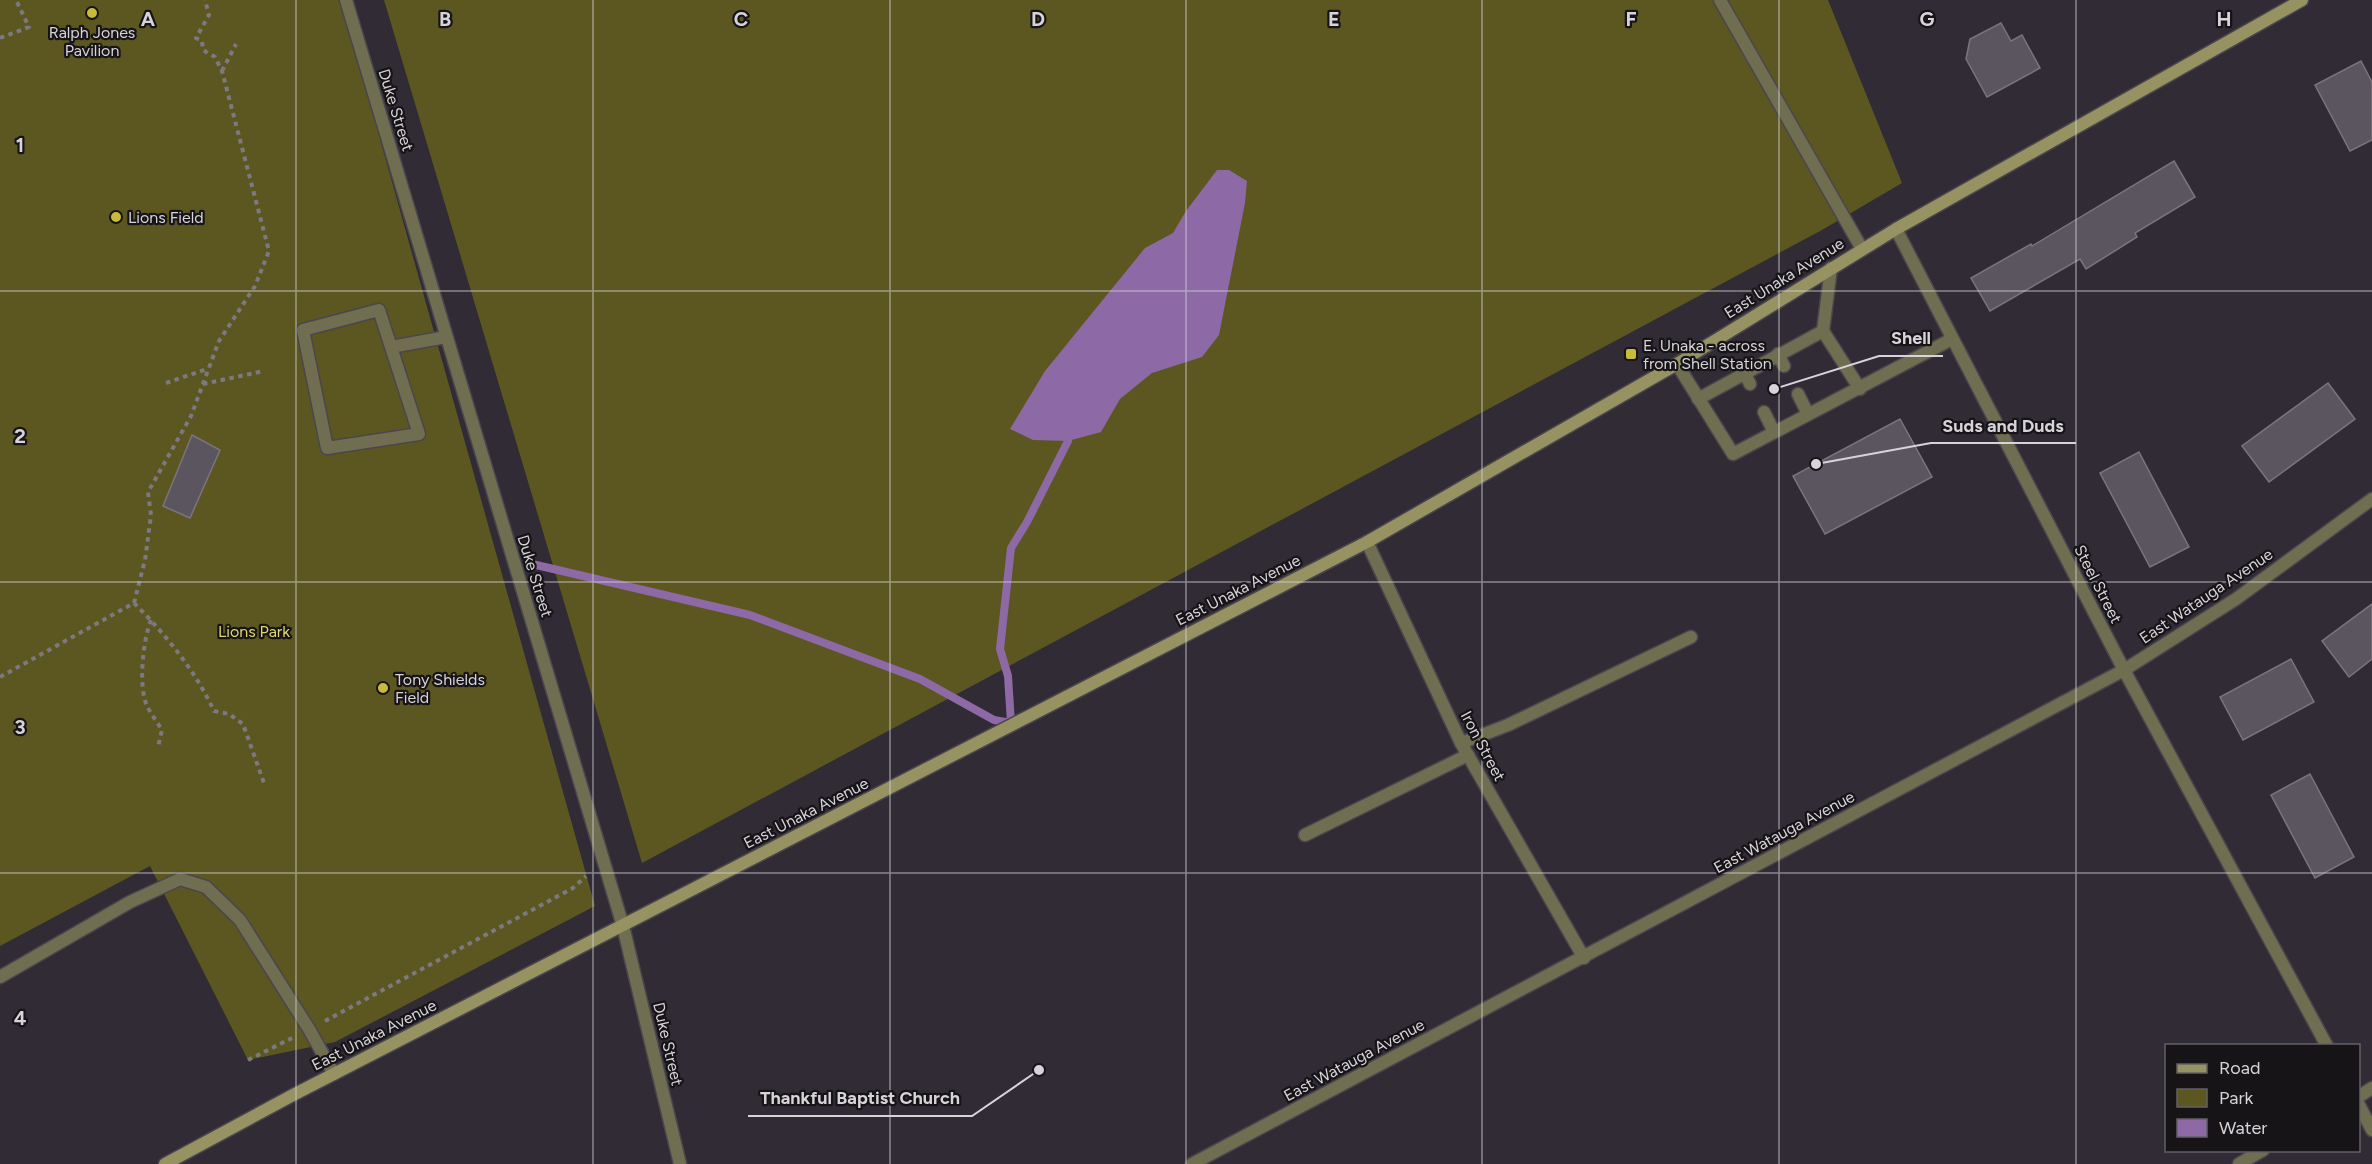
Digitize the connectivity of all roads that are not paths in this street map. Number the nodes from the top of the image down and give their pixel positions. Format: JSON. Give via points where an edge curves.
{"nodes":[{"id":1,"x":346,"y":0,"type":"edge"},
{"id":2,"x":1720,"y":0,"type":"edge"},
{"id":3,"x":2302,"y":0,"type":"edge"},
{"id":4,"x":1896,"y":229,"type":"junction"},
{"id":5,"x":1862,"y":249,"type":"junction"},
{"id":6,"x":1831,"y":268,"type":"junction"},
{"id":7,"x":1823,"y":331,"type":"junction"},
{"id":8,"x":446,"y":337,"type":"junction"},
{"id":9,"x":1952,"y":339,"type":"junction"},
{"id":10,"x":391,"y":347,"type":"junction"},
{"id":11,"x":1778,"y":354,"type":"junction"},
{"id":12,"x":1677,"y":364,"type":"junction"},
{"id":13,"x":1784,"y":366,"type":"dead end"},
{"id":14,"x":1744,"y":372,"type":"junction"},
{"id":15,"x":1750,"y":384,"type":"dead end"},
{"id":16,"x":1860,"y":389,"type":"junction"},
{"id":17,"x":1798,"y":394,"type":"dead end"},
{"id":18,"x":1698,"y":399,"type":"junction"},
{"id":19,"x":1764,"y":412,"type":"dead end"},
{"id":20,"x":1808,"y":414,"type":"junction"},
{"id":21,"x":1774,"y":432,"type":"junction"},
{"id":22,"x":2372,"y":499,"type":"edge"},
{"id":23,"x":1367,"y":542,"type":"junction"},
{"id":24,"x":1691,"y":637,"type":"dead end"},
{"id":25,"x":2124,"y":670,"type":"junction"},
{"id":26,"x":1461,"y":743,"type":"junction"},
{"id":27,"x":1468,"y":755,"type":"junction"},
{"id":28,"x":1305,"y":835,"type":"dead end"},
{"id":29,"x":623,"y":926,"type":"junction"},
{"id":30,"x":1584,"y":958,"type":"junction"},
{"id":31,"x":0,"y":976,"type":"edge"},
{"id":32,"x":2326,"y":1044,"type":"edge"},
{"id":33,"x":334,"y":1074,"type":"junction"},
{"id":34,"x":2360,"y":1107,"type":"edge"},
{"id":35,"x":2372,"y":1130,"type":"edge"},
{"id":36,"x":2260,"y":1152,"type":"edge"},
{"id":37,"x":165,"y":1164,"type":"edge"},
{"id":38,"x":680,"y":1164,"type":"edge"},
{"id":39,"x":1192,"y":1164,"type":"edge"},
{"id":40,"x":2239,"y":1164,"type":"edge"}],
"edges":[{"from":1,"to":8,"type":"street","name":"Duke Street"},
{"from":2,"to":5,"type":"street"},
{"from":3,"to":4,"type":"main road","name":"East Unaka Avenue"},
{"from":4,"to":5,"type":"main road","name":"East Unaka Avenue"},
{"from":4,"to":9,"type":"street","name":"Steel Street"},
{"from":5,"to":6,"type":"main road","name":"East Unaka Avenue"},
{"from":6,"to":7,"type":"street"},
{"from":6,"to":12,"type":"main road","name":"East Unaka Avenue"},
{"from":7,"to":11,"type":"street"},
{"from":7,"to":16,"type":"street"},
{"from":8,"to":10,"type":"street"},
{"from":8,"to":29,"type":"street","name":"Duke Street"},
{"from":9,"to":16,"type":"street"},
{"from":9,"to":25,"type":"street","name":"Steel Street"},
{"from":10,"to":10,"type":"street","via":[[379,310],[303,330],[327,448],[419,434]]},
{"from":11,"to":13,"type":"street"},
{"from":11,"to":14,"type":"street"},
{"from":12,"to":18,"type":"street"},
{"from":12,"to":23,"type":"main road","name":"East Unaka Avenue"},
{"from":14,"to":15,"type":"street"},
{"from":14,"to":18,"type":"street"},
{"from":16,"to":20,"type":"street"},
{"from":17,"to":20,"type":"street"},
{"from":18,"to":21,"type":"street","via":[[1733,454]]},
{"from":19,"to":21,"type":"street"},
{"from":20,"to":21,"type":"street"},
{"from":22,"to":25,"type":"street","name":"East Watauga Avenue","via":[[2236,599]]},
{"from":23,"to":26,"type":"street","name":"Iron Street"},
{"from":23,"to":29,"type":"main road","name":"East Unaka Avenue"},
{"from":24,"to":26,"type":"street","via":[[1508,725]]},
{"from":25,"to":30,"type":"street","name":"East Watauga Avenue"},
{"from":25,"to":32,"type":"street","name":"Steel Street"},
{"from":26,"to":27,"type":"street","name":"Iron Street"},
{"from":27,"to":28,"type":"street"},
{"from":27,"to":30,"type":"street","name":"Iron Street"},
{"from":29,"to":33,"type":"main road","name":"East Unaka Avenue"},
{"from":29,"to":38,"type":"street","name":"Duke Street"},
{"from":30,"to":39,"type":"street","name":"East Watauga Avenue"},
{"from":31,"to":33,"type":"street","via":[[130,902],[180,879],[206,887],[240,920]]},
{"from":33,"to":37,"type":"main road","name":"East Unaka Avenue"},
{"from":34,"to":35,"type":"street"},
{"from":36,"to":40,"type":"street"}]}
